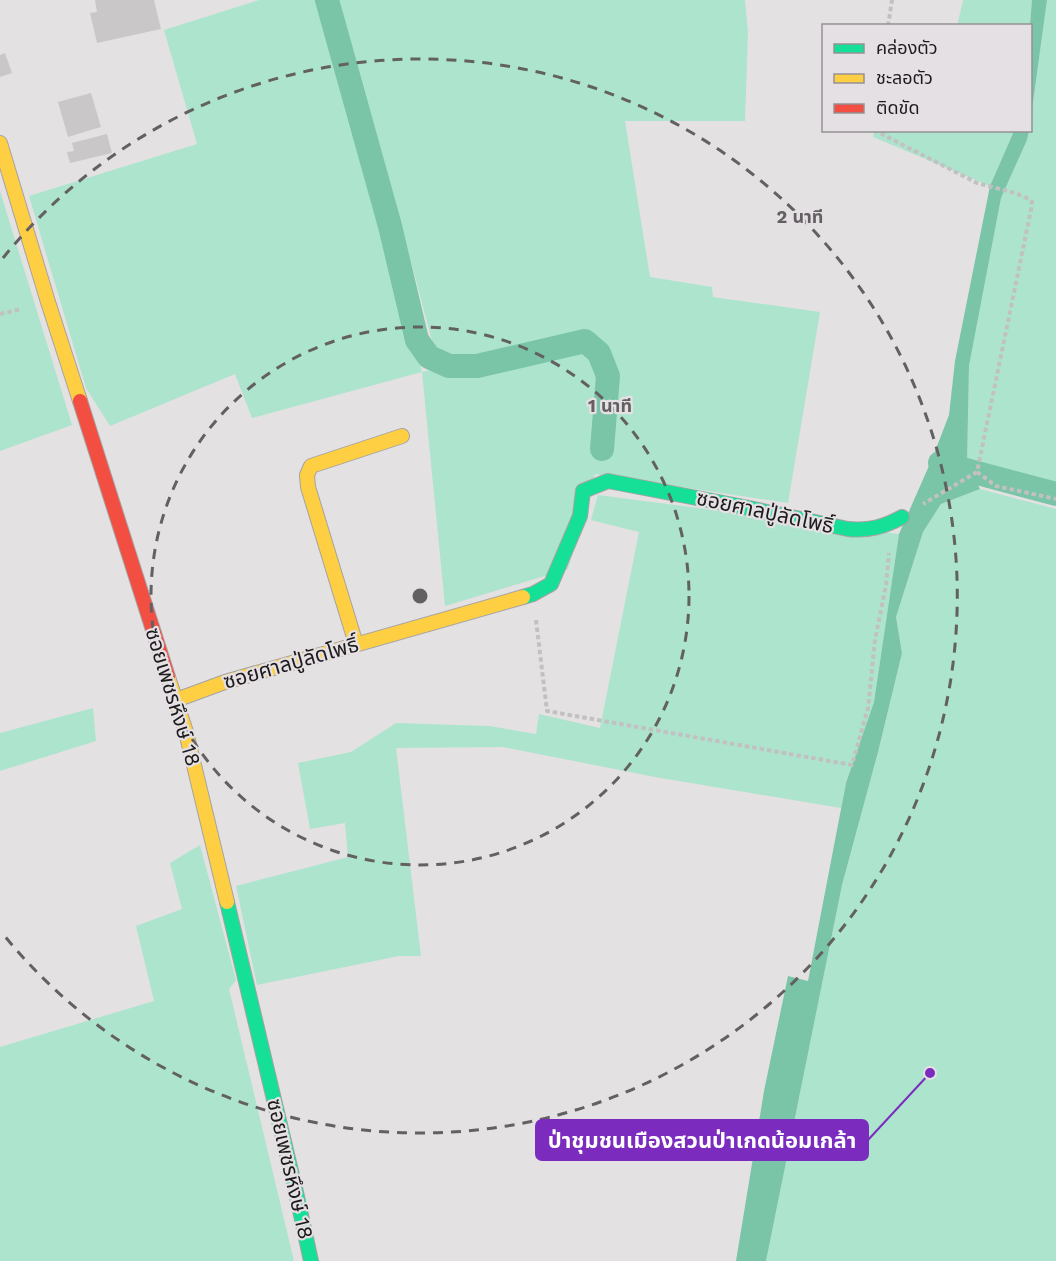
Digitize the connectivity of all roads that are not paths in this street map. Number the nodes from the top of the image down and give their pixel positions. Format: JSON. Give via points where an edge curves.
{"nodes":[{"id":1,"x":0,"y":143,"type":"edge"},
{"id":2,"x":402,"y":436,"type":"dead end"},
{"id":3,"x":897,"y":520,"type":"road end"},
{"id":4,"x":356,"y":644,"type":"junction"},
{"id":5,"x":176,"y":700,"type":"junction"},
{"id":6,"x":311,"y":1261,"type":"edge"}],
"edges":[{"from":1,"to":5,"type":"street","name":"ซอยเพชรหึงษ์ 18"},
{"from":2,"to":4,"type":"street","via":[[311,466],[307,475]]},
{"from":3,"to":4,"type":"street","name":"ซอยศาลปู่ลัดโพธิ์","via":[[864,531],[848,529],[608,481],[583,491],[580,516],[550,584],[533,594]]},
{"from":4,"to":5,"type":"street","name":"ซอยศาลปู่ลัดโพธิ์"},
{"from":5,"to":6,"type":"street","name":"ซอยเพชรหึงษ์ 18"}]}
